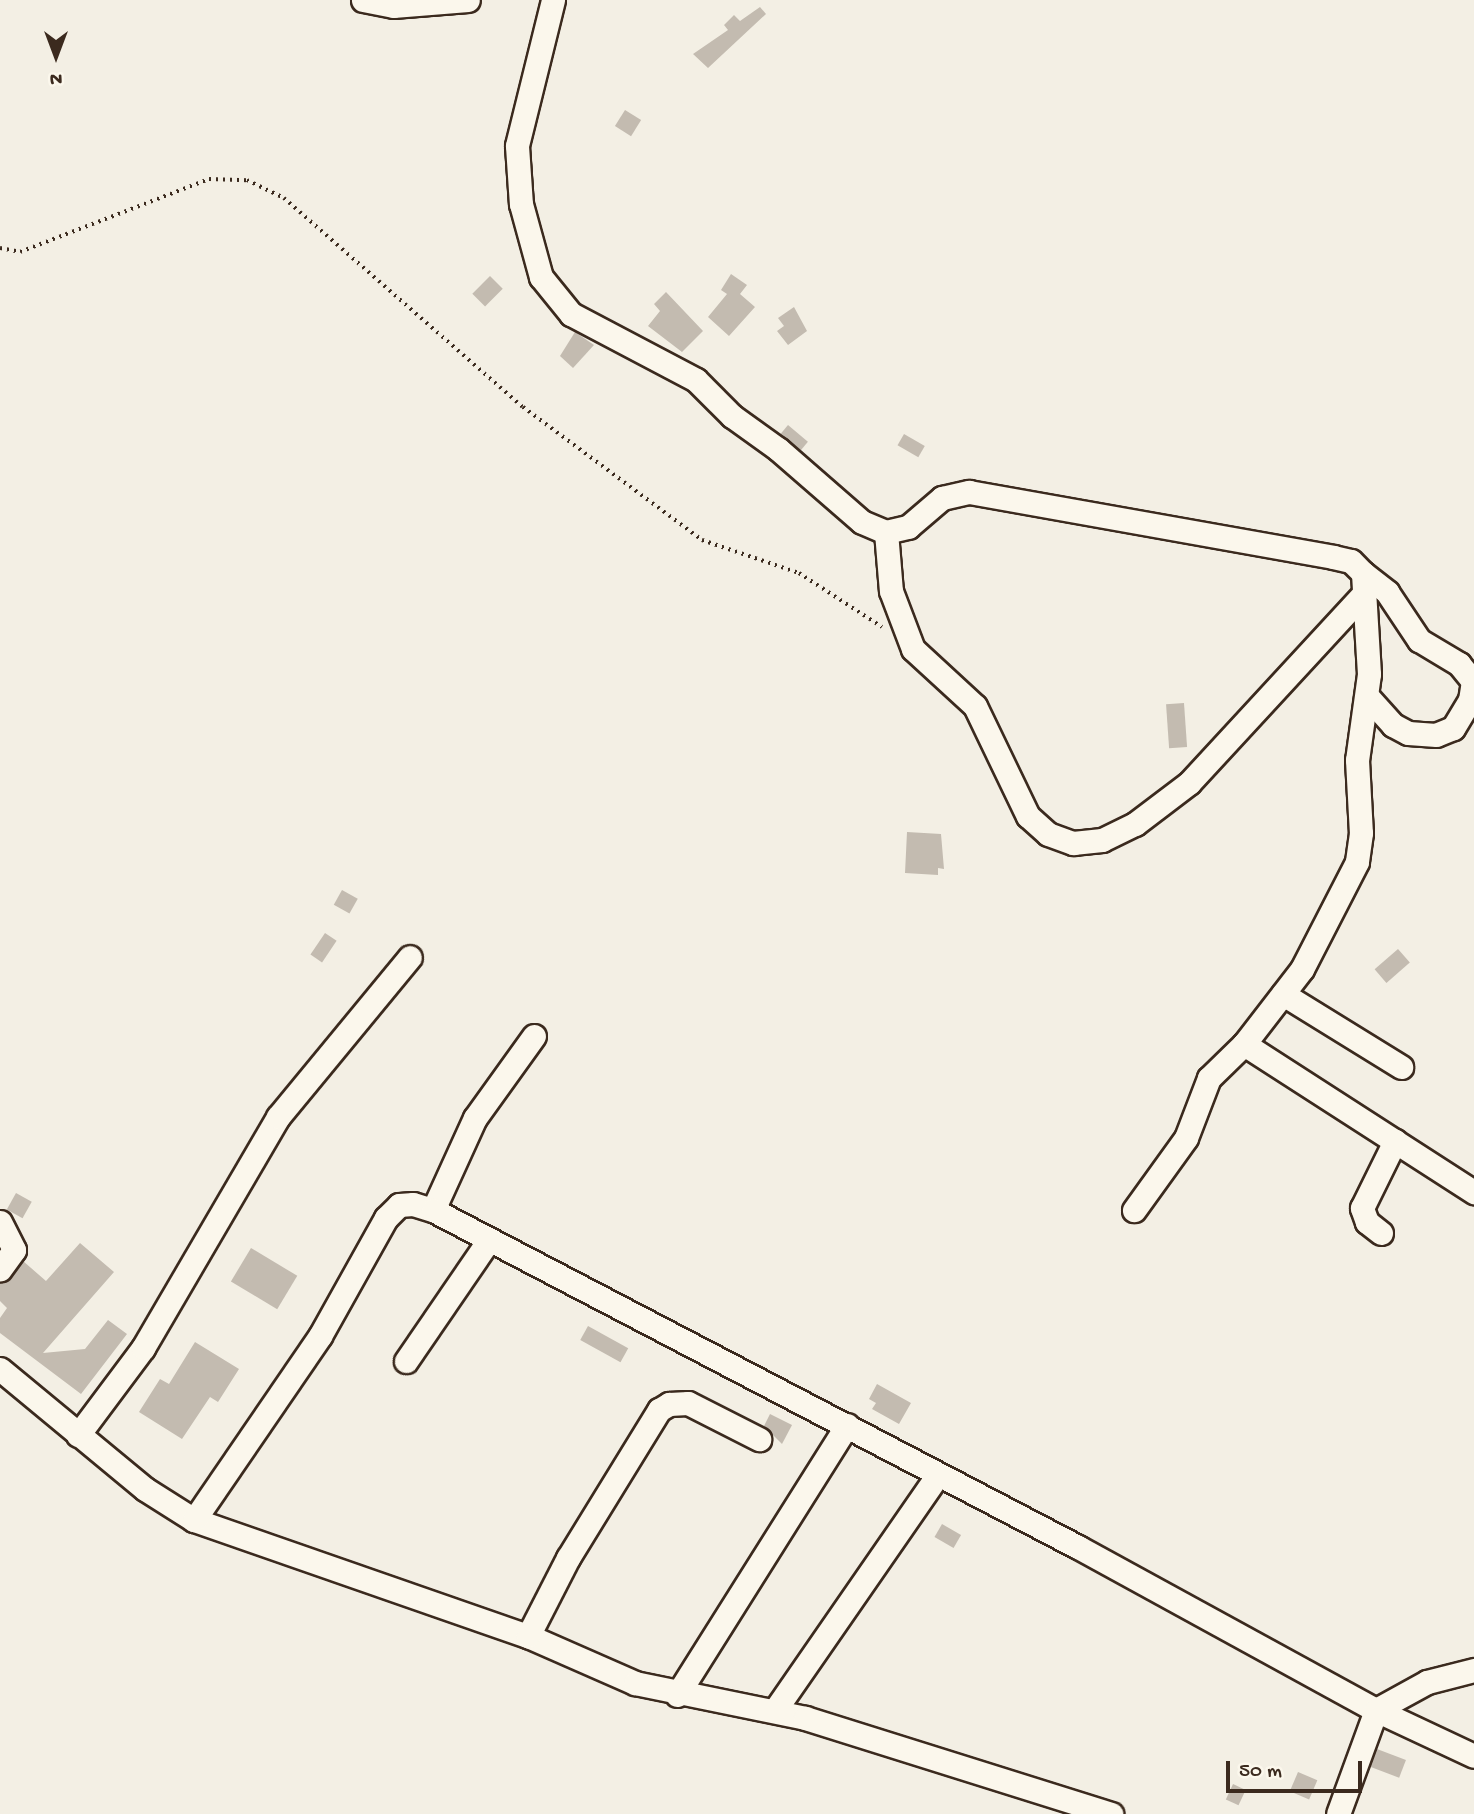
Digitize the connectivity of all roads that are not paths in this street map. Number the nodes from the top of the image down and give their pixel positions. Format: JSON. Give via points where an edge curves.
{"nodes":[{"id":1,"x":363,"y":0,"type":"edge"},
{"id":2,"x":468,"y":0,"type":"edge"},
{"id":3,"x":554,"y":0,"type":"edge"},
{"id":4,"x":886,"y":532,"type":"junction"},
{"id":5,"x":1364,"y":582,"type":"junction"},
{"id":6,"x":1466,"y":663,"type":"edge"},
{"id":7,"x":1367,"y":696,"type":"junction"},
{"id":8,"x":410,"y":957,"type":"dead end"},
{"id":9,"x":1283,"y":993,"type":"junction"},
{"id":10,"x":534,"y":1036,"type":"dead end"},
{"id":11,"x":1244,"y":1044,"type":"junction"},
{"id":12,"x":1401,"y":1068,"type":"dead end"},
{"id":13,"x":1395,"y":1141,"type":"junction"},
{"id":14,"x":1474,"y":1192,"type":"edge"},
{"id":15,"x":433,"y":1210,"type":"junction"},
{"id":16,"x":1134,"y":1210,"type":"dead end"},
{"id":17,"x":0,"y":1223,"type":"edge"},
{"id":18,"x":1381,"y":1233,"type":"dead end"},
{"id":19,"x":489,"y":1240,"type":"junction"},
{"id":20,"x":0,"y":1269,"type":"edge"},
{"id":21,"x":406,"y":1361,"type":"dead end"},
{"id":22,"x":0,"y":1369,"type":"edge"},
{"id":23,"x":847,"y":1425,"type":"junction"},
{"id":24,"x":78,"y":1435,"type":"junction"},
{"id":25,"x":759,"y":1439,"type":"dead end"},
{"id":26,"x":937,"y":1475,"type":"junction"},
{"id":27,"x":194,"y":1520,"type":"junction"},
{"id":28,"x":528,"y":1636,"type":"junction"},
{"id":29,"x":1474,"y":1670,"type":"edge"},
{"id":30,"x":677,"y":1695,"type":"junction"},
{"id":31,"x":775,"y":1710,"type":"junction"},
{"id":32,"x":1376,"y":1710,"type":"junction"},
{"id":33,"x":1474,"y":1756,"type":"edge"},
{"id":34,"x":1111,"y":1814,"type":"edge"},
{"id":35,"x":1338,"y":1814,"type":"edge"}],
"edges":[{"from":1,"to":2,"type":"street","via":[[393,6]]},
{"from":3,"to":4,"type":"street","via":[[517,146],[522,204],[541,277],[571,314],[683,370],[839,505]]},
{"from":4,"to":5,"type":"street","via":[[908,527],[942,498],[968,492],[1334,557],[1351,561]]},
{"from":4,"to":5,"type":"street","via":[[891,591],[914,649],[975,706],[1028,816],[1048,834],[1073,843],[1102,840],[1135,824],[1189,783]]},
{"from":5,"to":6,"type":"street","via":[[1387,592],[1419,640]]},
{"from":5,"to":7,"type":"street"},
{"from":6,"to":7,"type":"street","via":[[1473,692],[1447,732],[1408,733],[1393,725]]},
{"from":7,"to":9,"type":"street","via":[[1357,760],[1361,833],[1357,862],[1301,969]]},
{"from":8,"to":24,"type":"street","via":[[278,1117],[143,1348]]},
{"from":9,"to":11,"type":"street"},
{"from":9,"to":12,"type":"street"},
{"from":10,"to":15,"type":"street","via":[[475,1118]]},
{"from":11,"to":13,"type":"street"},
{"from":11,"to":16,"type":"street","via":[[1209,1078],[1186,1138]]},
{"from":13,"to":14,"type":"street"},
{"from":13,"to":18,"type":"street","via":[[1362,1208],[1367,1222]]},
{"from":15,"to":19,"type":"street"},
{"from":15,"to":27,"type":"street","via":[[406,1204],[386,1218],[320,1336]]},
{"from":17,"to":20,"type":"street","via":[[14,1250]]},
{"from":19,"to":21,"type":"street"},
{"from":19,"to":23,"type":"street"},
{"from":22,"to":24,"type":"street"},
{"from":23,"to":26,"type":"street"},
{"from":23,"to":30,"type":"street"},
{"from":24,"to":27,"type":"street","via":[[145,1489]]},
{"from":25,"to":28,"type":"street","via":[[688,1404],[680,1402],[659,1410],[568,1558]]},
{"from":26,"to":31,"type":"street"},
{"from":26,"to":32,"type":"street"},
{"from":27,"to":28,"type":"street"},
{"from":28,"to":30,"type":"street","via":[[611,1673]]},
{"from":29,"to":32,"type":"street","via":[[1427,1682]]},
{"from":30,"to":31,"type":"street"},
{"from":31,"to":34,"type":"street"},
{"from":32,"to":33,"type":"street"},
{"from":32,"to":35,"type":"street"}]}
